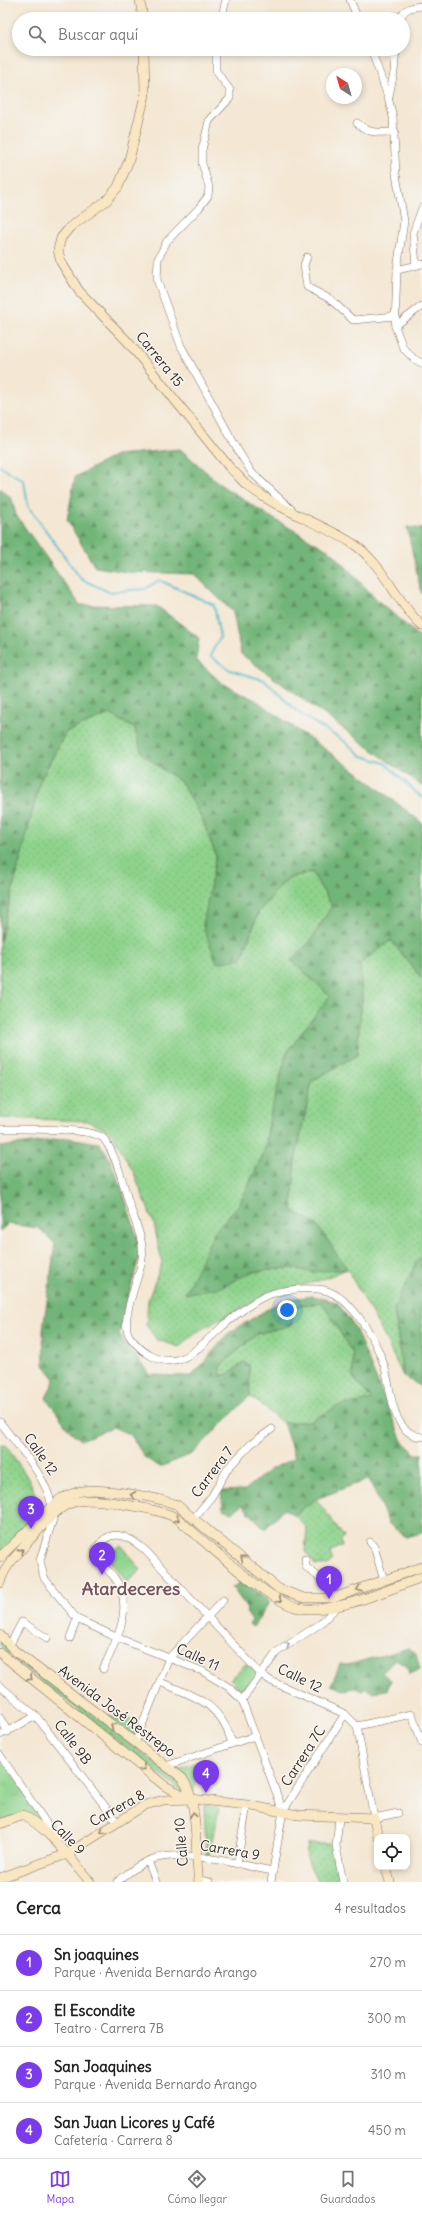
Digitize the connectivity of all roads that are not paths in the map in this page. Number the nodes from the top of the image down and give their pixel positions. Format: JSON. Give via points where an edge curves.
{"nodes":[{"id":1,"x":140,"y":0,"type":"edge"},
{"id":2,"x":226,"y":0,"type":"edge"},
{"id":3,"x":350,"y":0,"type":"edge"},
{"id":4,"x":422,"y":6,"type":"edge"},
{"id":5,"x":142,"y":12,"type":"edge"},
{"id":6,"x":223,"y":12,"type":"edge"},
{"id":7,"x":355,"y":12,"type":"edge"},
{"id":8,"x":404,"y":12,"type":"edge"},
{"id":9,"x":144,"y":56,"type":"edge"},
{"id":10,"x":216,"y":56,"type":"edge"},
{"id":11,"x":373,"y":56,"type":"edge"},
{"id":12,"x":395,"y":56,"type":"edge"},
{"id":13,"x":388,"y":97,"type":"junction"},
{"id":14,"x":357,"y":123,"type":"dead end"},
{"id":15,"x":395,"y":132,"type":"junction"},
{"id":16,"x":422,"y":208,"type":"edge"},
{"id":17,"x":307,"y":257,"type":"dead end"},
{"id":18,"x":419,"y":265,"type":"edge"},
{"id":19,"x":397,"y":270,"type":"junction"},
{"id":20,"x":422,"y":306,"type":"edge"},
{"id":21,"x":396,"y":316,"type":"junction"},
{"id":22,"x":395,"y":326,"type":"junction"},
{"id":23,"x":422,"y":362,"type":"edge"},
{"id":24,"x":298,"y":515,"type":"junction"},
{"id":25,"x":422,"y":626,"type":"edge"},
{"id":26,"x":0,"y":1128,"type":"edge"},
{"id":27,"x":0,"y":1422,"type":"edge"},
{"id":28,"x":272,"y":1430,"type":"dead end"},
{"id":29,"x":422,"y":1437,"type":"edge"},
{"id":30,"x":54,"y":1509,"type":"junction"},
{"id":31,"x":194,"y":1518,"type":"junction"},
{"id":32,"x":370,"y":1542,"type":"dead end"},
{"id":33,"x":0,"y":1557,"type":"edge"},
{"id":34,"x":305,"y":1559,"type":"dead end"},
{"id":35,"x":422,"y":1566,"type":"edge"},
{"id":36,"x":422,"y":1577,"type":"edge"},
{"id":37,"x":384,"y":1580,"type":"junction"},
{"id":38,"x":0,"y":1583,"type":"edge"},
{"id":39,"x":223,"y":1600,"type":"dead end"},
{"id":40,"x":336,"y":1602,"type":"junction"},
{"id":41,"x":207,"y":1617,"type":"junction"},
{"id":42,"x":77,"y":1619,"type":"junction"},
{"id":43,"x":0,"y":1635,"type":"edge"},
{"id":44,"x":47,"y":1638,"type":"dead end"},
{"id":45,"x":70,"y":1638,"type":"dead end"},
{"id":46,"x":118,"y":1638,"type":"junction"},
{"id":47,"x":9,"y":1646,"type":"junction"},
{"id":48,"x":0,"y":1653,"type":"edge"},
{"id":49,"x":169,"y":1658,"type":"junction"},
{"id":50,"x":103,"y":1669,"type":"dead end"},
{"id":51,"x":260,"y":1673,"type":"junction"},
{"id":52,"x":160,"y":1682,"type":"junction"},
{"id":53,"x":0,"y":1686,"type":"edge"},
{"id":54,"x":242,"y":1700,"type":"junction"},
{"id":55,"x":345,"y":1714,"type":"junction"},
{"id":56,"x":36,"y":1716,"type":"junction"},
{"id":57,"x":0,"y":1718,"type":"edge"},
{"id":58,"x":357,"y":1726,"type":"junction"},
{"id":59,"x":8,"y":1732,"type":"junction"},
{"id":60,"x":0,"y":1735,"type":"edge"},
{"id":61,"x":255,"y":1736,"type":"junction"},
{"id":62,"x":135,"y":1743,"type":"junction"},
{"id":63,"x":232,"y":1743,"type":"junction"},
{"id":64,"x":422,"y":1743,"type":"edge"},
{"id":65,"x":0,"y":1755,"type":"edge"},
{"id":66,"x":166,"y":1766,"type":"junction"},
{"id":67,"x":191,"y":1799,"type":"junction"},
{"id":68,"x":247,"y":1805,"type":"junction"},
{"id":69,"x":283,"y":1812,"type":"junction"},
{"id":70,"x":398,"y":1813,"type":"dead end"},
{"id":71,"x":339,"y":1818,"type":"junction"},
{"id":72,"x":374,"y":1818,"type":"junction"},
{"id":73,"x":117,"y":1822,"type":"junction"},
{"id":74,"x":0,"y":1824,"type":"edge"},
{"id":75,"x":377,"y":1834,"type":"edge"},
{"id":76,"x":67,"y":1854,"type":"junction"},
{"id":77,"x":196,"y":1857,"type":"junction"},
{"id":78,"x":148,"y":1861,"type":"junction"},
{"id":79,"x":237,"y":1864,"type":"junction"},
{"id":80,"x":387,"y":1870,"type":"edge"},
{"id":81,"x":273,"y":1871,"type":"junction"},
{"id":82,"x":0,"y":1878,"type":"edge"},
{"id":83,"x":199,"y":1881,"type":"edge"},
{"id":84,"x":90,"y":1882,"type":"edge"},
{"id":85,"x":117,"y":1882,"type":"edge"},
{"id":86,"x":156,"y":1882,"type":"edge"},
{"id":87,"x":209,"y":1882,"type":"edge"},
{"id":88,"x":271,"y":1882,"type":"edge"},
{"id":89,"x":343,"y":1882,"type":"edge"},
{"id":90,"x":390,"y":1882,"type":"edge"}],
"edges":[{"from":1,"to":5,"type":"main road"},
{"from":2,"to":6,"type":"street"},
{"from":3,"to":7,"type":"street"},
{"from":4,"to":8,"type":"street","via":[[410,7]]},
{"from":9,"to":24,"type":"main road","name":"Carrera 15","via":[[145,95],[118,187],[106,201],[70,227],[61,238],[58,250],[60,262],[79,291],[128,342],[230,468],[247,485]]},
{"from":10,"to":24,"type":"street","via":[[216,71],[230,90],[230,98],[212,115],[204,143],[202,163],[209,187],[208,196],[166,241],[158,259],[157,280],[181,346],[237,449],[252,473]]},
{"from":11,"to":13,"type":"street"},
{"from":12,"to":13,"type":"street"},
{"from":13,"to":15,"type":"street"},
{"from":14,"to":15,"type":"street","via":[[366,131],[374,133]]},
{"from":15,"to":19,"type":"street","via":[[396,174],[404,221]]},
{"from":16,"to":18,"type":"street","via":[[412,233]]},
{"from":17,"to":21,"type":"street","via":[[304,265],[307,286],[330,300],[348,317],[361,320]]},
{"from":18,"to":19,"type":"street"},
{"from":19,"to":21,"type":"street"},
{"from":20,"to":22,"type":"street"},
{"from":21,"to":22,"type":"street"},
{"from":22,"to":23,"type":"street","via":[[403,348],[414,359]]},
{"from":24,"to":25,"type":"main road","name":"Carrera 15","via":[[352,543],[370,558],[391,583],[402,604]]},
{"from":26,"to":29,"type":"street","via":[[95,1133],[104,1139],[121,1176],[142,1247],[142,1260],[127,1324],[129,1335],[142,1351],[160,1360],[180,1359],[239,1313],[270,1294],[303,1288],[328,1290],[346,1302],[366,1328],[384,1365],[398,1420],[406,1432]]},
{"from":27,"to":30,"type":"street","name":"Calle 12","via":[[40,1475]]},
{"from":28,"to":31,"type":"street","name":"Carrera 7","via":[[251,1444],[228,1468],[212,1496]]},
{"from":31,"to":30,"type":"main road","one_way":true,"via":[[168,1501],[94,1490],[70,1494]]},
{"from":30,"to":33,"type":"main road"},
{"from":38,"to":30,"type":"main road","one_way":true,"via":[[13,1559]]},
{"from":30,"to":40,"type":"main road","one_way":true,"via":[[88,1499],[162,1512],[178,1519],[276,1599],[299,1608],[315,1609]]},
{"from":30,"to":42,"type":"street","name":"Calle 11","via":[[40,1568],[44,1578]]},
{"from":40,"to":31,"type":"main road","one_way":true,"via":[[304,1598],[279,1589]]},
{"from":32,"to":37,"type":"street"},
{"from":34,"to":40,"type":"street","via":[[306,1567],[326,1583]]},
{"from":35,"to":37,"type":"main road"},
{"from":36,"to":40,"type":"main road"},
{"from":37,"to":40,"type":"main road","one_way":true},
{"from":39,"to":41,"type":"street"},
{"from":51,"to":40,"type":"street","one_way":true,"via":[[277,1652],[320,1624]]},
{"from":41,"to":46,"type":"street","name":"Calle 12","via":[[145,1550],[133,1540],[122,1535],[113,1535],[101,1541],[96,1550],[97,1560],[114,1577],[124,1598]]},
{"from":41,"to":49,"type":"street"},
{"from":41,"to":51,"type":"street","name":"Calle 12"},
{"from":42,"to":45,"type":"street"},
{"from":42,"to":46,"type":"street","name":"Calle 11"},
{"from":43,"to":47,"type":"main road","name":"Avenida José Restrepo"},
{"from":44,"to":47,"type":"street","via":[[22,1622]]},
{"from":46,"to":49,"type":"street","name":"Calle 11"},
{"from":46,"to":50,"type":"street"},
{"from":62,"to":47,"type":"main road","name":"Avenida José Restrepo","one_way":true},
{"from":48,"to":67,"type":"main road","name":"Avenida José Restrepo","one_way":true,"via":[[165,1786]]},
{"from":49,"to":52,"type":"street"},
{"from":49,"to":54,"type":"street","name":"Calle 11","via":[[202,1670],[227,1686]]},
{"from":51,"to":54,"type":"street"},
{"from":51,"to":55,"type":"street","name":"Calle 12","via":[[271,1681]]},
{"from":52,"to":62,"type":"street"},
{"from":52,"to":63,"type":"street","via":[[203,1701],[214,1710],[227,1726]]},
{"from":53,"to":56,"type":"street","name":"Calle 9B"},
{"from":54,"to":61,"type":"street","name":"Calle 11"},
{"from":55,"to":58,"type":"street","name":"Calle 12"},
{"from":55,"to":69,"type":"street","name":"Carrera 7C"},
{"from":56,"to":59,"type":"street"},
{"from":56,"to":73,"type":"street","name":"Calle 9B"},
{"from":57,"to":59,"type":"street"},
{"from":58,"to":64,"type":"street","via":[[412,1714]]},
{"from":58,"to":72,"type":"street"},
{"from":59,"to":60,"type":"street"},
{"from":61,"to":63,"type":"street"},
{"from":61,"to":69,"type":"street","name":"Calle 11"},
{"from":62,"to":66,"type":"main road","name":"Avenida José Restrepo"},
{"from":63,"to":66,"type":"street"},
{"from":65,"to":76,"type":"street"},
{"from":66,"to":67,"type":"main road","name":"Avenida José Restrepo","via":[[182,1778]]},
{"from":67,"to":68,"type":"main road","name":"Carrera 8"},
{"from":67,"to":73,"type":"main road","name":"Carrera 8","via":[[164,1800],[145,1805]]},
{"from":77,"to":67,"type":"main road","name":"Calle 10","one_way":true},
{"from":68,"to":69,"type":"main road","name":"Carrera 8"},
{"from":68,"to":79,"type":"street"},
{"from":69,"to":71,"type":"main road","name":"Carrera 8"},
{"from":69,"to":81,"type":"street","name":"Calle 11"},
{"from":70,"to":72,"type":"street","name":"Carrera 8"},
{"from":71,"to":72,"type":"main road","name":"Carrera 8"},
{"from":71,"to":89,"type":"street","via":[[336,1846]]},
{"from":72,"to":75,"type":"main road"},
{"from":73,"to":76,"type":"main road","name":"Carrera 8","one_way":true},
{"from":74,"to":76,"type":"main road","name":"Calle 9","via":[[23,1815]]},
{"from":76,"to":82,"type":"main road","name":"Carrera 8"},
{"from":76,"to":84,"type":"main road","name":"Calle 9"},
{"from":77,"to":78,"type":"street","name":"Carrera 9","via":[[167,1857]]},
{"from":77,"to":79,"type":"street","name":"Carrera 9"},
{"from":77,"to":83,"type":"main road","name":"Calle 10"},
{"from":78,"to":85,"type":"street","name":"Carrera 9"},
{"from":78,"to":86,"type":"street"},
{"from":79,"to":81,"type":"street","name":"Carrera 9"},
{"from":80,"to":90,"type":"main road"},
{"from":81,"to":88,"type":"street","name":"Calle 11"},
{"from":83,"to":87,"type":"street"}]}
